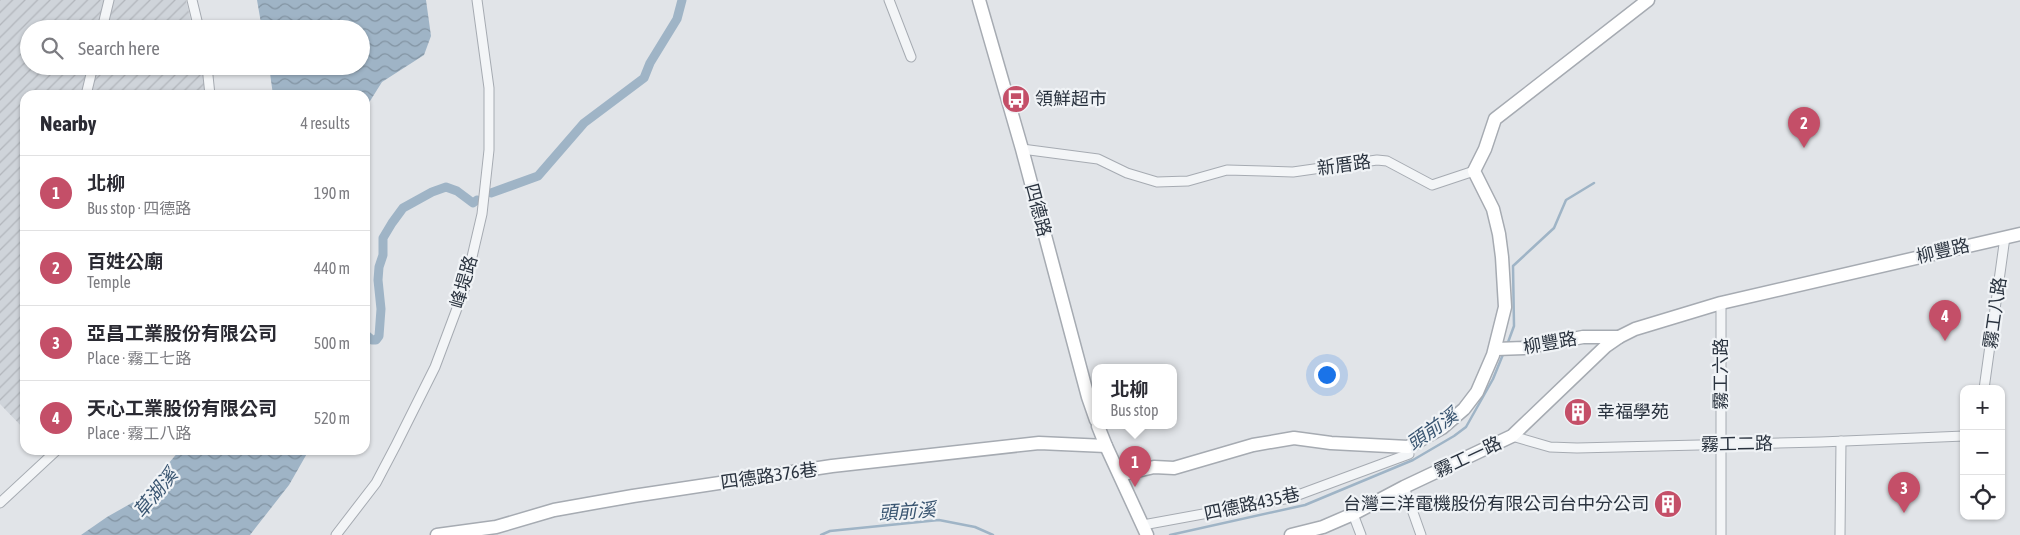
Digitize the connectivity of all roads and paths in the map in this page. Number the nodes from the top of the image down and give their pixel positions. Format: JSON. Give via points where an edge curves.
{"nodes":[{"id":1,"x":109,"y":0,"type":"edge"},
{"id":2,"x":192,"y":0,"type":"edge"},
{"id":3,"x":477,"y":0,"type":"edge"},
{"id":4,"x":889,"y":0,"type":"edge"},
{"id":5,"x":979,"y":0,"type":"edge"},
{"id":6,"x":1648,"y":0,"type":"edge"},
{"id":7,"x":104,"y":20,"type":"edge"},
{"id":8,"x":197,"y":20,"type":"edge"},
{"id":9,"x":910,"y":57,"type":"dead end"},
{"id":10,"x":91,"y":75,"type":"edge"},
{"id":11,"x":207,"y":75,"type":"edge"},
{"id":12,"x":87,"y":90,"type":"edge"},
{"id":13,"x":209,"y":90,"type":"edge"},
{"id":14,"x":1022,"y":149,"type":"junction"},
{"id":15,"x":1474,"y":171,"type":"junction"},
{"id":16,"x":2020,"y":234,"type":"edge"},
{"id":17,"x":2005,"y":237,"type":"junction"},
{"id":18,"x":1721,"y":303,"type":"junction"},
{"id":19,"x":1619,"y":336,"type":"junction"},
{"id":20,"x":1496,"y":350,"type":"junction"},
{"id":21,"x":1985,"y":385,"type":"edge"},
{"id":22,"x":1092,"y":408,"type":"edge"},
{"id":23,"x":1099,"y":429,"type":"edge"},
{"id":24,"x":1512,"y":436,"type":"junction"},
{"id":25,"x":1960,"y":436,"type":"edge"},
{"id":26,"x":1841,"y":441,"type":"junction"},
{"id":27,"x":1722,"y":444,"type":"junction"},
{"id":28,"x":1106,"y":446,"type":"junction"},
{"id":29,"x":1408,"y":448,"type":"junction"},
{"id":30,"x":52,"y":455,"type":"edge"},
{"id":31,"x":1120,"y":475,"type":"junction"},
{"id":32,"x":1404,"y":487,"type":"junction"},
{"id":33,"x":0,"y":503,"type":"edge"},
{"id":34,"x":1353,"y":514,"type":"junction"},
{"id":35,"x":1145,"y":531,"type":"edge"},
{"id":36,"x":336,"y":535,"type":"edge"},
{"id":37,"x":437,"y":535,"type":"edge"},
{"id":38,"x":1291,"y":535,"type":"edge"},
{"id":39,"x":1360,"y":535,"type":"edge"},
{"id":40,"x":1421,"y":535,"type":"edge"},
{"id":41,"x":1721,"y":535,"type":"edge"},
{"id":42,"x":1840,"y":535,"type":"edge"}],
"edges":[{"from":1,"to":7,"type":"street"},
{"from":2,"to":8,"type":"street"},
{"from":3,"to":36,"type":"street","name":"峰堤路","via":[[489,88],[489,150],[482,214],[465,287],[435,367],[396,445],[376,483]]},
{"from":4,"to":9,"type":"street"},
{"from":5,"to":14,"type":"street","name":"四德路"},
{"from":6,"to":15,"type":"street","via":[[1500,113]]},
{"from":10,"to":12,"type":"street"},
{"from":11,"to":13,"type":"street"},
{"from":14,"to":15,"type":"street","name":"新厝路","via":[[1098,159],[1157,182],[1188,181],[1227,170],[1293,172],[1378,160],[1387,161],[1432,185]]},
{"from":14,"to":22,"type":"street","name":"四德路"},
{"from":15,"to":20,"type":"street","via":[[1493,209],[1503,266],[1505,307]]},
{"from":16,"to":17,"type":"street","name":"柳豐路"},
{"from":17,"to":18,"type":"street","name":"柳豐路"},
{"from":17,"to":21,"type":"street","name":"霧工八路"},
{"from":18,"to":19,"type":"street","name":"柳豐路"},
{"from":18,"to":27,"type":"street","name":"霧工六路"},
{"from":19,"to":20,"type":"street","name":"柳豐路","via":[[1583,337]]},
{"from":19,"to":24,"type":"street","name":"霧工一路"},
{"from":20,"to":29,"type":"street","via":[[1477,392],[1464,409],[1442,428]]},
{"from":23,"to":28,"type":"street"},
{"from":24,"to":27,"type":"street","name":"霧工二路","via":[[1550,447]]},
{"from":24,"to":32,"type":"street","name":"霧工一路"},
{"from":25,"to":26,"type":"street","name":"霧工二路"},
{"from":26,"to":27,"type":"street","name":"霧工二路"},
{"from":26,"to":42,"type":"street"},
{"from":27,"to":41,"type":"street","name":"霧工六路"},
{"from":28,"to":31,"type":"street"},
{"from":28,"to":37,"type":"street","name":"四德路376巷","via":[[1039,443],[832,466],[633,496],[554,510],[496,527]]},
{"from":29,"to":31,"type":"street","via":[[1294,438],[1253,445],[1174,468],[1154,467]]},
{"from":29,"to":35,"type":"street","name":"四德路435巷","via":[[1409,454],[1290,498]]},
{"from":30,"to":33,"type":"street"},
{"from":31,"to":35,"type":"street"},
{"from":32,"to":34,"type":"street","name":"霧工一路"},
{"from":32,"to":40,"type":"street"},
{"from":34,"to":38,"type":"street","name":"霧工一路","via":[[1323,527]]},
{"from":34,"to":39,"type":"street"}]}
